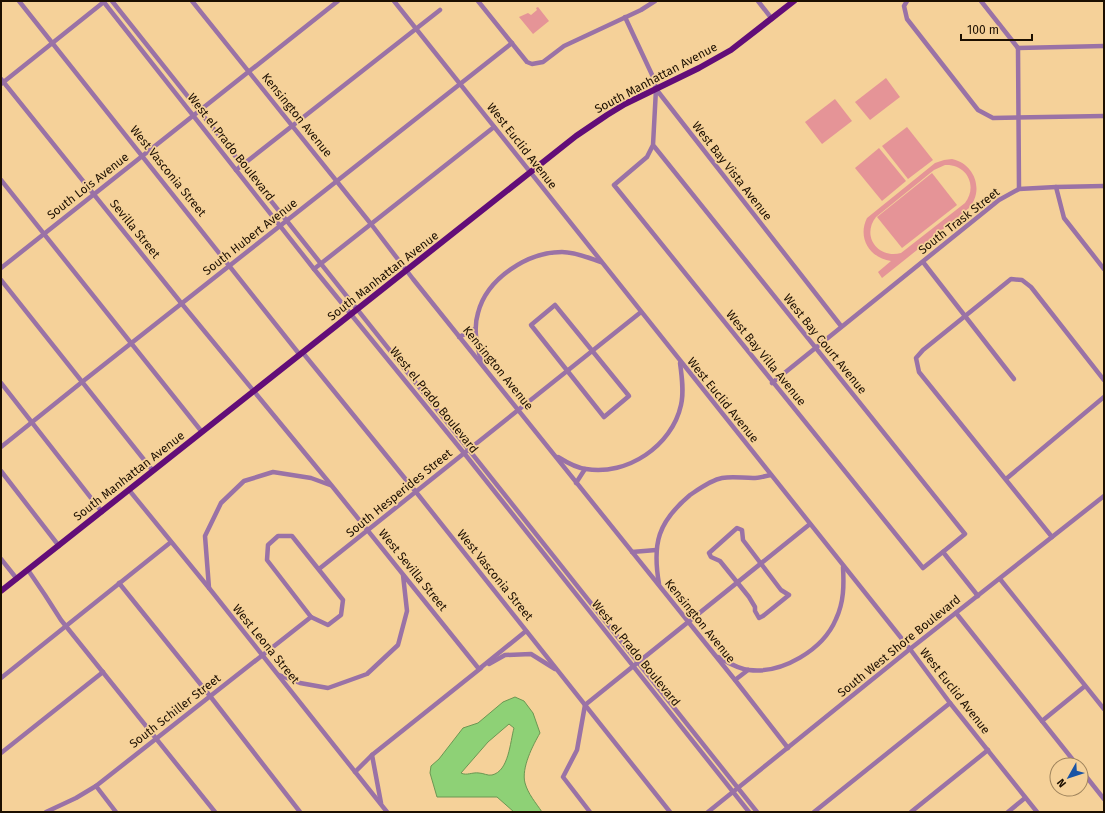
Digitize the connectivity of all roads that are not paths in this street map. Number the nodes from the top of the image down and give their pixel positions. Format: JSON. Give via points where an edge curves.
{"nodes":[{"id":1,"x":20,"y":1,"type":"edge"},
{"id":2,"x":104,"y":1,"type":"edge"},
{"id":3,"x":112,"y":1,"type":"edge"},
{"id":4,"x":192,"y":1,"type":"edge"},
{"id":5,"x":338,"y":1,"type":"edge"},
{"id":6,"x":394,"y":1,"type":"edge"},
{"id":7,"x":478,"y":1,"type":"edge"},
{"id":8,"x":655,"y":1,"type":"edge"},
{"id":9,"x":758,"y":1,"type":"edge"},
{"id":10,"x":794,"y":1,"type":"edge"},
{"id":11,"x":907,"y":1,"type":"edge"},
{"id":12,"x":981,"y":1,"type":"edge"},
{"id":13,"x":440,"y":10,"type":"dead end"},
{"id":14,"x":625,"y":17,"type":"junction"},
{"id":15,"x":772,"y":19,"type":"junction"},
{"id":16,"x":416,"y":29,"type":"junction"},
{"id":17,"x":53,"y":43,"type":"junction"},
{"id":18,"x":512,"y":43,"type":"junction"},
{"id":19,"x":1104,"y":46,"type":"edge"},
{"id":20,"x":1018,"y":48,"type":"junction"},
{"id":21,"x":154,"y":54,"type":"junction"},
{"id":22,"x":148,"y":59,"type":"junction"},
{"id":23,"x":249,"y":71,"type":"junction"},
{"id":24,"x":2,"y":82,"type":"edge"},
{"id":25,"x":460,"y":84,"type":"junction"},
{"id":26,"x":656,"y":89,"type":"junction"},
{"id":27,"x":200,"y":110,"type":"junction"},
{"id":28,"x":193,"y":115,"type":"junction"},
{"id":29,"x":1104,"y":116,"type":"edge"},
{"id":30,"x":1018,"y":118,"type":"junction"},
{"id":31,"x":292,"y":126,"type":"junction"},
{"id":32,"x":494,"y":127,"type":"junction"},
{"id":33,"x":653,"y":145,"type":"junction"},
{"id":34,"x":143,"y":155,"type":"junction"},
{"id":35,"x":244,"y":164,"type":"junction"},
{"id":36,"x":236,"y":170,"type":"junction"},
{"id":37,"x":530,"y":173,"type":"junction"},
{"id":38,"x":1,"y":180,"type":"edge"},
{"id":39,"x":337,"y":181,"type":"junction"},
{"id":40,"x":1104,"y":186,"type":"edge"},
{"id":41,"x":1056,"y":187,"type":"junction"},
{"id":42,"x":1019,"y":189,"type":"junction"},
{"id":43,"x":94,"y":194,"type":"junction"},
{"id":44,"x":287,"y":220,"type":"junction"},
{"id":45,"x":371,"y":224,"type":"junction"},
{"id":46,"x":280,"y":226,"type":"junction"},
{"id":47,"x":44,"y":234,"type":"junction"},
{"id":48,"x":601,"y":262,"type":"junction"},
{"id":49,"x":923,"y":262,"type":"junction"},
{"id":50,"x":322,"y":263,"type":"junction"},
{"id":51,"x":230,"y":265,"type":"junction"},
{"id":52,"x":1,"y":268,"type":"edge"},
{"id":53,"x":314,"y":269,"type":"junction"},
{"id":54,"x":1104,"y":269,"type":"edge"},
{"id":55,"x":406,"y":270,"type":"junction"},
{"id":56,"x":1,"y":280,"type":"edge"},
{"id":57,"x":340,"y":286,"type":"junction"},
{"id":58,"x":333,"y":292,"type":"junction"},
{"id":59,"x":182,"y":304,"type":"junction"},
{"id":60,"x":359,"y":309,"type":"junction"},
{"id":61,"x":641,"y":312,"type":"junction"},
{"id":62,"x":352,"y":315,"type":"junction"},
{"id":63,"x":966,"y":317,"type":"junction"},
{"id":64,"x":841,"y":326,"type":"junction"},
{"id":65,"x":475,"y":329,"type":"junction"},
{"id":66,"x":377,"y":332,"type":"junction"},
{"id":67,"x":459,"y":336,"type":"junction"},
{"id":68,"x":370,"y":337,"type":"junction"},
{"id":69,"x":131,"y":344,"type":"junction"},
{"id":70,"x":815,"y":348,"type":"junction"},
{"id":71,"x":591,"y":351,"type":"junction"},
{"id":72,"x":301,"y":354,"type":"junction"},
{"id":73,"x":680,"y":361,"type":"junction"},
{"id":74,"x":481,"y":363,"type":"junction"},
{"id":75,"x":567,"y":370,"type":"junction"},
{"id":76,"x":1014,"y":380,"type":"dead end"},
{"id":77,"x":1104,"y":380,"type":"edge"},
{"id":78,"x":82,"y":382,"type":"junction"},
{"id":79,"x":1,"y":383,"type":"edge"},
{"id":80,"x":772,"y":383,"type":"junction"},
{"id":81,"x":422,"y":390,"type":"junction"},
{"id":82,"x":254,"y":391,"type":"junction"},
{"id":83,"x":416,"y":394,"type":"junction"},
{"id":84,"x":1104,"y":397,"type":"edge"},
{"id":85,"x":518,"y":410,"type":"junction"},
{"id":86,"x":32,"y":422,"type":"junction"},
{"id":87,"x":202,"y":432,"type":"junction"},
{"id":88,"x":1,"y":447,"type":"edge"},
{"id":89,"x":469,"y":449,"type":"junction"},
{"id":90,"x":464,"y":453,"type":"junction"},
{"id":91,"x":556,"y":457,"type":"junction"},
{"id":92,"x":585,"y":469,"type":"junction"},
{"id":93,"x":153,"y":471,"type":"junction"},
{"id":94,"x":1,"y":472,"type":"edge"},
{"id":95,"x":771,"y":475,"type":"junction"},
{"id":96,"x":1006,"y":479,"type":"junction"},
{"id":97,"x":576,"y":483,"type":"junction"},
{"id":98,"x":332,"y":486,"type":"junction"},
{"id":99,"x":129,"y":490,"type":"junction"},
{"id":100,"x":416,"y":492,"type":"junction"},
{"id":101,"x":1104,"y":496,"type":"edge"},
{"id":102,"x":102,"y":512,"type":"junction"},
{"id":103,"x":524,"y":519,"type":"junction"},
{"id":104,"x":519,"y":524,"type":"junction"},
{"id":105,"x":810,"y":524,"type":"junction"},
{"id":106,"x":368,"y":531,"type":"junction"},
{"id":107,"x":1052,"y":537,"type":"junction"},
{"id":108,"x":172,"y":542,"type":"junction"},
{"id":109,"x":59,"y":546,"type":"junction"},
{"id":110,"x":656,"y":550,"type":"junction"},
{"id":111,"x":632,"y":552,"type":"junction"},
{"id":112,"x":943,"y":552,"type":"junction"},
{"id":113,"x":1,"y":559,"type":"edge"},
{"id":114,"x":761,"y":564,"type":"junction"},
{"id":115,"x":843,"y":567,"type":"junction"},
{"id":116,"x":319,"y":569,"type":"junction"},
{"id":117,"x":28,"y":570,"type":"junction"},
{"id":118,"x":403,"y":574,"type":"junction"},
{"id":119,"x":17,"y":579,"type":"junction"},
{"id":120,"x":1000,"y":579,"type":"junction"},
{"id":121,"x":119,"y":583,"type":"junction"},
{"id":122,"x":737,"y":583,"type":"junction"},
{"id":123,"x":659,"y":586,"type":"junction"},
{"id":124,"x":209,"y":588,"type":"junction"},
{"id":125,"x":580,"y":588,"type":"junction"},
{"id":126,"x":1,"y":591,"type":"edge"},
{"id":127,"x":574,"y":593,"type":"junction"},
{"id":128,"x":978,"y":596,"type":"junction"},
{"id":129,"x":956,"y":613,"type":"junction"},
{"id":130,"x":311,"y":617,"type":"junction"},
{"id":131,"x":688,"y":622,"type":"junction"},
{"id":132,"x":65,"y":626,"type":"junction"},
{"id":133,"x":526,"y":631,"type":"junction"},
{"id":134,"x":910,"y":649,"type":"junction"},
{"id":135,"x":714,"y":655,"type":"junction"},
{"id":136,"x":262,"y":656,"type":"junction"},
{"id":137,"x":638,"y":662,"type":"junction"},
{"id":138,"x":633,"y":666,"type":"junction"},
{"id":139,"x":479,"y":669,"type":"junction"},
{"id":140,"x":748,"y":670,"type":"junction"},
{"id":141,"x":558,"y":671,"type":"junction"},
{"id":142,"x":103,"y":672,"type":"junction"},
{"id":143,"x":278,"y":674,"type":"junction"},
{"id":144,"x":1,"y":678,"type":"edge"},
{"id":145,"x":736,"y":680,"type":"junction"},
{"id":146,"x":1086,"y":686,"type":"junction"},
{"id":147,"x":210,"y":696,"type":"junction"},
{"id":148,"x":950,"y":703,"type":"junction"},
{"id":149,"x":585,"y":705,"type":"junction"},
{"id":150,"x":1104,"y":709,"type":"edge"},
{"id":151,"x":681,"y":716,"type":"junction"},
{"id":152,"x":676,"y":720,"type":"junction"},
{"id":153,"x":1042,"y":721,"type":"junction"},
{"id":154,"x":156,"y":739,"type":"junction"},
{"id":155,"x":788,"y":748,"type":"junction"},
{"id":156,"x":988,"y":750,"type":"junction"},
{"id":157,"x":1,"y":753,"type":"edge"},
{"id":158,"x":372,"y":755,"type":"junction"},
{"id":159,"x":1071,"y":757,"type":"edge"},
{"id":160,"x":355,"y":772,"type":"junction"},
{"id":161,"x":1089,"y":780,"type":"edge"},
{"id":162,"x":96,"y":786,"type":"junction"},
{"id":163,"x":738,"y":788,"type":"junction"},
{"id":164,"x":733,"y":792,"type":"junction"},
{"id":165,"x":1026,"y":798,"type":"junction"},
{"id":166,"x":1104,"y":799,"type":"edge"},
{"id":167,"x":381,"y":805,"type":"junction"},
{"id":168,"x":46,"y":812,"type":"edge"},
{"id":169,"x":116,"y":812,"type":"edge"},
{"id":170,"x":214,"y":812,"type":"edge"},
{"id":171,"x":300,"y":812,"type":"edge"},
{"id":172,"x":386,"y":812,"type":"edge"},
{"id":173,"x":590,"y":812,"type":"edge"},
{"id":174,"x":670,"y":812,"type":"edge"},
{"id":175,"x":708,"y":812,"type":"edge"},
{"id":176,"x":749,"y":812,"type":"edge"},
{"id":177,"x":757,"y":812,"type":"edge"},
{"id":178,"x":814,"y":812,"type":"edge"},
{"id":179,"x":911,"y":812,"type":"edge"},
{"id":180,"x":1008,"y":812,"type":"edge"},
{"id":181,"x":1037,"y":812,"type":"edge"}],
"edges":[{"from":1,"to":17,"type":"street","name":"West Vasconia Street"},
{"from":2,"to":17,"type":"street"},
{"from":2,"to":22,"type":"street","name":"West el Prado Boulevard"},
{"from":3,"to":21,"type":"street","name":"West el Prado Boulevard"},
{"from":4,"to":23,"type":"street","name":"Kensington Avenue"},
{"from":5,"to":23,"type":"street","name":"South Lois Avenue"},
{"from":6,"to":16,"type":"street","name":"West Euclid Avenue"},
{"from":7,"to":18,"type":"street"},
{"from":8,"to":14,"type":"street"},
{"from":9,"to":15,"type":"street"},
{"from":10,"to":15,"type":"main road","name":"South Manhattan Avenue"},
{"from":11,"to":30,"type":"street","via":[[904,6],[907,19],[978,110],[993,118]]},
{"from":12,"to":20,"type":"street"},
{"from":13,"to":16,"type":"street"},
{"from":14,"to":18,"type":"street","via":[[564,46],[543,62],[527,62]]},
{"from":14,"to":26,"type":"street","name":"West Bay Vista Avenue","via":[[654,79]]},
{"from":15,"to":26,"type":"main road","name":"South Manhattan Avenue","via":[[731,50]]},
{"from":16,"to":25,"type":"street","name":"West Euclid Avenue"},
{"from":16,"to":31,"type":"street"},
{"from":17,"to":24,"type":"street"},
{"from":17,"to":34,"type":"street","name":"West Vasconia Street"},
{"from":18,"to":25,"type":"street","name":"South Hubert Avenue"},
{"from":19,"to":20,"type":"street"},
{"from":20,"to":30,"type":"street"},
{"from":21,"to":22,"type":"street"},
{"from":21,"to":27,"type":"street","name":"West el Prado Boulevard"},
{"from":22,"to":28,"type":"street","name":"West el Prado Boulevard"},
{"from":23,"to":27,"type":"street","name":"South Lois Avenue"},
{"from":23,"to":31,"type":"street","name":"Kensington Avenue"},
{"from":24,"to":43,"type":"street","name":"Sevilla Street"},
{"from":25,"to":32,"type":"street","name":"West Euclid Avenue"},
{"from":25,"to":39,"type":"street","name":"South Hubert Avenue"},
{"from":26,"to":33,"type":"street"},
{"from":26,"to":37,"type":"main road","name":"South Manhattan Avenue","via":[[625,104],[586,129]]},
{"from":26,"to":64,"type":"street","name":"West Bay Vista Avenue"},
{"from":27,"to":28,"type":"street","name":"South Lois Avenue"},
{"from":27,"to":35,"type":"street","name":"West el Prado Boulevard"},
{"from":28,"to":34,"type":"street","name":"South Lois Avenue"},
{"from":28,"to":36,"type":"street","name":"West el Prado Boulevard"},
{"from":29,"to":30,"type":"street"},
{"from":30,"to":42,"type":"street"},
{"from":31,"to":35,"type":"street"},
{"from":31,"to":39,"type":"street","name":"Kensington Avenue"},
{"from":32,"to":37,"type":"street","name":"West Euclid Avenue"},
{"from":32,"to":45,"type":"street"},
{"from":33,"to":70,"type":"street","name":"West Bay Court Avenue"},
{"from":33,"to":80,"type":"street","name":"West Bay Villa Avenue","via":[[647,157],[614,185]]},
{"from":34,"to":43,"type":"street","name":"South Lois Avenue"},
{"from":34,"to":51,"type":"street","name":"West Vasconia Street"},
{"from":35,"to":36,"type":"street"},
{"from":35,"to":44,"type":"street","name":"West el Prado Boulevard"},
{"from":36,"to":46,"type":"street","name":"West el Prado Boulevard"},
{"from":37,"to":48,"type":"street","name":"West Euclid Avenue"},
{"from":37,"to":55,"type":"main road","name":"South Manhattan Avenue"},
{"from":38,"to":47,"type":"street"},
{"from":39,"to":44,"type":"street","name":"South Hubert Avenue"},
{"from":39,"to":45,"type":"street","name":"Kensington Avenue"},
{"from":40,"to":41,"type":"street"},
{"from":41,"to":42,"type":"street"},
{"from":41,"to":54,"type":"street","via":[[1064,218]]},
{"from":42,"to":49,"type":"street","name":"South Trask Street","via":[[999,200]]},
{"from":43,"to":47,"type":"street","name":"South Lois Avenue"},
{"from":43,"to":59,"type":"street","name":"Sevilla Street"},
{"from":44,"to":46,"type":"street","name":"South Hubert Avenue"},
{"from":44,"to":50,"type":"street","name":"West el Prado Boulevard"},
{"from":45,"to":50,"type":"street"},
{"from":45,"to":55,"type":"street","name":"Kensington Avenue"},
{"from":46,"to":51,"type":"street","name":"South Hubert Avenue"},
{"from":46,"to":53,"type":"street","name":"West el Prado Boulevard"},
{"from":47,"to":52,"type":"street","name":"South Lois Avenue"},
{"from":47,"to":69,"type":"street"},
{"from":48,"to":61,"type":"street","name":"West Euclid Avenue"},
{"from":48,"to":65,"type":"street","via":[[564,252],[527,259],[498,279],[489,290],[478,313]]},
{"from":49,"to":63,"type":"street"},
{"from":49,"to":64,"type":"street","name":"South Trask Street"},
{"from":50,"to":53,"type":"street"},
{"from":50,"to":57,"type":"street","name":"West el Prado Boulevard"},
{"from":51,"to":59,"type":"street","name":"South Hubert Avenue"},
{"from":51,"to":72,"type":"street","name":"West Vasconia Street"},
{"from":53,"to":58,"type":"street","name":"West el Prado Boulevard"},
{"from":55,"to":60,"type":"main road","name":"South Manhattan Avenue"},
{"from":55,"to":67,"type":"street","name":"Kensington Avenue"},
{"from":56,"to":78,"type":"street"},
{"from":57,"to":58,"type":"street"},
{"from":57,"to":60,"type":"street","name":"West el Prado Boulevard"},
{"from":58,"to":62,"type":"street","name":"West el Prado Boulevard"},
{"from":59,"to":69,"type":"street","name":"South Hubert Avenue"},
{"from":59,"to":82,"type":"street","name":"Sevilla Street"},
{"from":60,"to":62,"type":"main road","name":"South Manhattan Avenue"},
{"from":60,"to":66,"type":"street","name":"West el Prado Boulevard"},
{"from":61,"to":71,"type":"street","name":"South Hesperides Street"},
{"from":61,"to":73,"type":"street","name":"West Euclid Avenue"},
{"from":62,"to":68,"type":"street","name":"West el Prado Boulevard"},
{"from":62,"to":72,"type":"main road","name":"South Manhattan Avenue"},
{"from":63,"to":76,"type":"street"},
{"from":63,"to":77,"type":"street","via":[[1011,279],[1022,280],[1032,287]]},
{"from":63,"to":96,"type":"street","via":[[916,358],[920,372]]},
{"from":64,"to":70,"type":"street","name":"South Trask Street"},
{"from":65,"to":67,"type":"street"},
{"from":65,"to":74,"type":"street"},
{"from":66,"to":68,"type":"street"},
{"from":66,"to":81,"type":"street","name":"West el Prado Boulevard"},
{"from":67,"to":74,"type":"street","name":"Kensington Avenue"},
{"from":68,"to":83,"type":"street","name":"West el Prado Boulevard"},
{"from":69,"to":78,"type":"street","name":"South Hubert Avenue"},
{"from":69,"to":87,"type":"street"},
{"from":70,"to":80,"type":"street","name":"South Trask Street"},
{"from":70,"to":112,"type":"street","name":"West Bay Court Avenue","via":[[965,534]]},
{"from":71,"to":75,"type":"street","name":"South Hesperides Street"},
{"from":71,"to":75,"type":"street","via":[[555,305],[531,325]]},
{"from":71,"to":75,"type":"street","via":[[630,396],[604,417]]},
{"from":72,"to":82,"type":"main road","name":"South Manhattan Avenue"},
{"from":72,"to":100,"type":"street","name":"West Vasconia Street"},
{"from":73,"to":92,"type":"street","via":[[681,404],[676,421],[668,433],[642,457],[628,465],[616,469]]},
{"from":73,"to":95,"type":"street","name":"West Euclid Avenue"},
{"from":74,"to":85,"type":"street","name":"Kensington Avenue"},
{"from":75,"to":85,"type":"street","name":"South Hesperides Street"},
{"from":78,"to":86,"type":"street","name":"South Hubert Avenue"},
{"from":78,"to":93,"type":"street"},
{"from":79,"to":86,"type":"street"},
{"from":80,"to":112,"type":"street","name":"West Bay Villa Avenue","via":[[923,568]]},
{"from":81,"to":83,"type":"street"},
{"from":81,"to":89,"type":"street","name":"West el Prado Boulevard"},
{"from":82,"to":87,"type":"main road","name":"South Manhattan Avenue"},
{"from":82,"to":98,"type":"street","name":"West Sevilla Street"},
{"from":83,"to":90,"type":"street","name":"West el Prado Boulevard"},
{"from":84,"to":96,"type":"street"},
{"from":85,"to":89,"type":"street","name":"South Hesperides Street"},
{"from":85,"to":91,"type":"street","name":"Kensington Avenue"},
{"from":86,"to":88,"type":"street","name":"South Hubert Avenue"},
{"from":86,"to":102,"type":"street"},
{"from":87,"to":93,"type":"main road","name":"South Manhattan Avenue"},
{"from":89,"to":90,"type":"street","name":"South Hesperides Street"},
{"from":89,"to":103,"type":"street","name":"West el Prado Boulevard"},
{"from":90,"to":100,"type":"street","name":"South Hesperides Street"},
{"from":90,"to":104,"type":"street","name":"West el Prado Boulevard"},
{"from":91,"to":92,"type":"street"},
{"from":91,"to":97,"type":"street","name":"Kensington Avenue"},
{"from":92,"to":97,"type":"street"},
{"from":93,"to":99,"type":"main road","name":"South Manhattan Avenue"},
{"from":94,"to":109,"type":"street"},
{"from":95,"to":105,"type":"street","name":"West Euclid Avenue"},
{"from":95,"to":110,"type":"street","via":[[721,478],[694,492],[668,516],[661,528]]},
{"from":96,"to":107,"type":"street"},
{"from":97,"to":111,"type":"street","name":"Kensington Avenue"},
{"from":98,"to":106,"type":"street","name":"West Sevilla Street"},
{"from":98,"to":124,"type":"street","via":[[311,478],[273,472],[244,481],[220,503],[205,536]]},
{"from":99,"to":102,"type":"main road","name":"South Manhattan Avenue"},
{"from":99,"to":108,"type":"street","name":"West Leona Street"},
{"from":100,"to":106,"type":"street","name":"South Hesperides Street"},
{"from":100,"to":133,"type":"street","name":"West Vasconia Street"},
{"from":101,"to":107,"type":"street","name":"South West Shore Boulevard"},
{"from":102,"to":109,"type":"main road","name":"South Manhattan Avenue"},
{"from":103,"to":104,"type":"street"},
{"from":103,"to":125,"type":"street","name":"West el Prado Boulevard"},
{"from":104,"to":127,"type":"street","name":"West el Prado Boulevard"},
{"from":105,"to":114,"type":"street"},
{"from":105,"to":115,"type":"street","name":"West Euclid Avenue"},
{"from":106,"to":116,"type":"street","name":"South Hesperides Street"},
{"from":106,"to":118,"type":"street","name":"West Sevilla Street"},
{"from":107,"to":120,"type":"street","name":"South West Shore Boulevard"},
{"from":108,"to":121,"type":"street"},
{"from":108,"to":124,"type":"street","name":"West Leona Street"},
{"from":109,"to":117,"type":"main road","name":"South Manhattan Avenue"},
{"from":110,"to":111,"type":"street"},
{"from":110,"to":123,"type":"street"},
{"from":111,"to":123,"type":"street","name":"Kensington Avenue"},
{"from":112,"to":128,"type":"street"},
{"from":113,"to":119,"type":"street"},
{"from":114,"to":122,"type":"street"},
{"from":114,"to":122,"type":"street","via":[[781,590],[790,595],[786,599],[759,618],[753,602]]},
{"from":114,"to":122,"type":"street","via":[[743,540],[742,530],[737,528],[709,553]]},
{"from":115,"to":134,"type":"street","name":"West Euclid Avenue"},
{"from":115,"to":140,"type":"street","via":[[844,586],[837,618],[822,640],[793,662],[779,668],[766,671]]},
{"from":116,"to":130,"type":"street","via":[[343,600],[341,616],[328,625]]},
{"from":116,"to":130,"type":"street","via":[[292,536],[278,536],[268,545],[266,560]]},
{"from":117,"to":119,"type":"main road","name":"South Manhattan Avenue"},
{"from":117,"to":132,"type":"street"},
{"from":118,"to":139,"type":"street","name":"West Sevilla Street"},
{"from":118,"to":143,"type":"street","via":[[407,611],[398,645],[367,674],[328,688],[300,683]]},
{"from":119,"to":126,"type":"main road","name":"South Manhattan Avenue"},
{"from":120,"to":128,"type":"street","name":"South West Shore Boulevard"},
{"from":120,"to":146,"type":"street"},
{"from":121,"to":132,"type":"street"},
{"from":121,"to":147,"type":"street"},
{"from":122,"to":131,"type":"street"},
{"from":123,"to":131,"type":"street","name":"Kensington Avenue"},
{"from":124,"to":136,"type":"street","name":"West Leona Street"},
{"from":125,"to":127,"type":"street"},
{"from":125,"to":137,"type":"street","name":"West el Prado Boulevard"},
{"from":127,"to":138,"type":"street","name":"West el Prado Boulevard"},
{"from":128,"to":129,"type":"street","name":"South West Shore Boulevard"},
{"from":129,"to":134,"type":"street","name":"South West Shore Boulevard"},
{"from":129,"to":153,"type":"street"},
{"from":130,"to":136,"type":"street","name":"South Schiller Street"},
{"from":131,"to":135,"type":"street","name":"Kensington Avenue"},
{"from":131,"to":137,"type":"street"},
{"from":132,"to":142,"type":"street"},
{"from":132,"to":144,"type":"street"},
{"from":133,"to":139,"type":"street"},
{"from":133,"to":141,"type":"street","name":"West Vasconia Street"},
{"from":134,"to":148,"type":"street","name":"West Euclid Avenue"},
{"from":134,"to":155,"type":"street","name":"South West Shore Boulevard"},
{"from":135,"to":140,"type":"street"},
{"from":135,"to":145,"type":"street","name":"Kensington Avenue"},
{"from":136,"to":143,"type":"street","name":"West Leona Street"},
{"from":136,"to":147,"type":"street","name":"South Schiller Street"},
{"from":137,"to":138,"type":"street"},
{"from":137,"to":151,"type":"street","name":"West el Prado Boulevard"},
{"from":138,"to":149,"type":"street"},
{"from":138,"to":152,"type":"street","name":"West el Prado Boulevard"},
{"from":139,"to":141,"type":"street","via":[[505,655],[531,654]]},
{"from":139,"to":158,"type":"street"},
{"from":140,"to":145,"type":"street"},
{"from":141,"to":149,"type":"street","name":"West Vasconia Street"},
{"from":142,"to":154,"type":"street"},
{"from":142,"to":157,"type":"street"},
{"from":143,"to":160,"type":"street","name":"West Leona Street"},
{"from":145,"to":155,"type":"street","name":"Kensington Avenue"},
{"from":146,"to":150,"type":"street"},
{"from":146,"to":153,"type":"street"},
{"from":147,"to":154,"type":"street","name":"South Schiller Street"},
{"from":147,"to":171,"type":"street"},
{"from":148,"to":156,"type":"street","name":"West Euclid Avenue"},
{"from":148,"to":178,"type":"street"},
{"from":149,"to":173,"type":"street","via":[[577,750],[563,777]]},
{"from":149,"to":174,"type":"street","name":"West Vasconia Street"},
{"from":151,"to":152,"type":"street"},
{"from":151,"to":163,"type":"street","name":"West el Prado Boulevard"},
{"from":152,"to":164,"type":"street","name":"West el Prado Boulevard"},
{"from":153,"to":159,"type":"street"},
{"from":154,"to":162,"type":"street","name":"South Schiller Street"},
{"from":154,"to":170,"type":"street"},
{"from":155,"to":163,"type":"street","name":"South West Shore Boulevard"},
{"from":156,"to":165,"type":"street","name":"West Euclid Avenue"},
{"from":156,"to":179,"type":"street"},
{"from":158,"to":160,"type":"street"},
{"from":158,"to":167,"type":"street"},
{"from":160,"to":167,"type":"street","name":"West Leona Street"},
{"from":161,"to":166,"type":"street"},
{"from":162,"to":168,"type":"street","name":"South Schiller Street"},
{"from":162,"to":169,"type":"street"},
{"from":163,"to":164,"type":"street","name":"South West Shore Boulevard"},
{"from":163,"to":177,"type":"street","name":"West el Prado Boulevard"},
{"from":164,"to":175,"type":"street","name":"South West Shore Boulevard"},
{"from":164,"to":176,"type":"street","name":"West el Prado Boulevard"},
{"from":165,"to":180,"type":"street"},
{"from":165,"to":181,"type":"street","name":"West Euclid Avenue"},
{"from":167,"to":172,"type":"street","name":"West Leona Street"}]}
